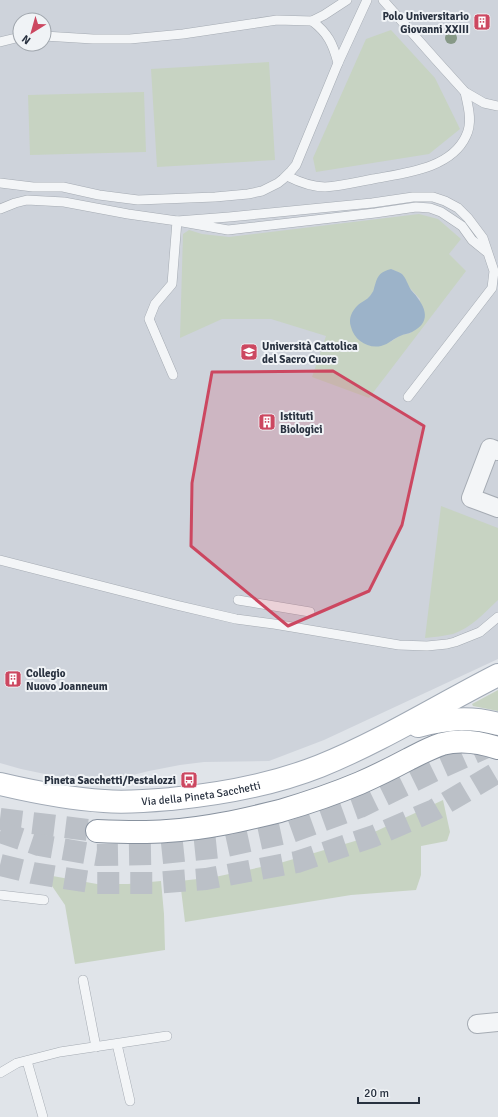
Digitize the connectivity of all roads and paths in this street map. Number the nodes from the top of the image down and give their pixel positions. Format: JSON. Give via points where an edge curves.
{"nodes":[{"id":1,"x":347,"y":0,"type":"edge"},
{"id":2,"x":367,"y":0,"type":"edge"},
{"id":3,"x":383,"y":0,"type":"edge"},
{"id":4,"x":312,"y":21,"type":"junction"},
{"id":5,"x":52,"y":36,"type":"edge"},
{"id":6,"x":12,"y":39,"type":"edge"},
{"id":7,"x":0,"y":42,"type":"edge"},
{"id":8,"x":338,"y":63,"type":"junction"},
{"id":9,"x":465,"y":92,"type":"junction"},
{"id":10,"x":498,"y":106,"type":"edge"},
{"id":11,"x":287,"y":176,"type":"junction"},
{"id":12,"x":0,"y":183,"type":"edge"},
{"id":13,"x":12,"y":185,"type":"junction"},
{"id":14,"x":27,"y":200,"type":"junction"},
{"id":15,"x":0,"y":209,"type":"edge"},
{"id":16,"x":177,"y":221,"type":"junction"},
{"id":17,"x":173,"y":375,"type":"dead end"},
{"id":18,"x":408,"y":397,"type":"dead end"},
{"id":19,"x":495,"y":445,"type":"edge"},
{"id":20,"x":498,"y":508,"type":"edge"},
{"id":21,"x":0,"y":560,"type":"edge"},
{"id":22,"x":238,"y":600,"type":"dead end"},
{"id":23,"x":310,"y":612,"type":"dead end"},
{"id":24,"x":498,"y":617,"type":"edge"},
{"id":25,"x":498,"y":675,"type":"edge"},
{"id":26,"x":498,"y":724,"type":"edge"},
{"id":27,"x":392,"y":732,"type":"junction"},
{"id":28,"x":498,"y":748,"type":"edge"},
{"id":29,"x":0,"y":784,"type":"edge"},
{"id":30,"x":97,"y":831,"type":"tunnel mouth"},
{"id":31,"x":0,"y":895,"type":"edge"},
{"id":32,"x":44,"y":900,"type":"dead end"},
{"id":33,"x":83,"y":980,"type":"dead end"},
{"id":34,"x":498,"y":1022,"type":"edge"},
{"id":35,"x":477,"y":1024,"type":"dead end"},
{"id":36,"x":167,"y":1036,"type":"dead end"},
{"id":37,"x":117,"y":1044,"type":"junction"},
{"id":38,"x":96,"y":1047,"type":"junction"},
{"id":39,"x":27,"y":1061,"type":"junction"},
{"id":40,"x":0,"y":1073,"type":"edge"},
{"id":41,"x":130,"y":1101,"type":"dead end"},
{"id":42,"x":43,"y":1117,"type":"edge"}],
"edges":[{"from":1,"to":4,"type":"lane"},
{"from":2,"to":8,"type":"lane"},
{"from":3,"to":9,"type":"lane"},
{"from":4,"to":5,"type":"lane","via":[[277,20],[130,39]]},
{"from":4,"to":8,"type":"lane","via":[[327,34],[336,51]]},
{"from":6,"to":7,"type":"lane"},
{"from":8,"to":11,"type":"lane","via":[[298,159]]},
{"from":9,"to":10,"type":"lane","via":[[484,103]]},
{"from":9,"to":11,"type":"lane","via":[[470,122],[466,137],[443,161],[416,170],[324,187]]},
{"from":11,"to":13,"type":"lane","via":[[271,187],[248,194],[172,199],[138,200],[63,187]]},
{"from":12,"to":13,"type":"lane"},
{"from":13,"to":14,"type":"lane"},
{"from":14,"to":15,"type":"lane"},
{"from":14,"to":16,"type":"lane","via":[[64,202]]},
{"from":16,"to":17,"type":"lane","via":[[172,284],[155,304],[149,319]]},
{"from":16,"to":18,"type":"lane","via":[[364,204],[412,197],[433,197],[458,208],[484,238],[494,271],[492,288]]},
{"from":19,"to":20,"type":"street","via":[[471,498]]},
{"from":21,"to":24,"type":"lane","via":[[236,618],[399,646],[455,642],[480,632]]},
{"from":22,"to":23,"type":"lane"},
{"from":25,"to":27,"type":"main road"},
{"from":26,"to":27,"type":"main road","via":[[473,719],[456,719]]},
{"from":27,"to":29,"type":"main road","name":"Via della Pineta Sacchetti","via":[[314,768],[285,778],[262,785],[192,797],[150,801],[104,801],[58,796]]},
{"from":28,"to":30,"type":"main road","via":[[466,742],[443,744],[332,794],[279,811],[226,823],[167,831]]},
{"from":31,"to":32,"type":"lane"},
{"from":33,"to":38,"type":"lane"},
{"from":34,"to":35,"type":"street"},
{"from":36,"to":37,"type":"lane"},
{"from":37,"to":38,"type":"lane"},
{"from":37,"to":41,"type":"lane"},
{"from":38,"to":39,"type":"lane","via":[[60,1052]]},
{"from":39,"to":40,"type":"lane","via":[[17,1063]]},
{"from":39,"to":42,"type":"lane"}]}
